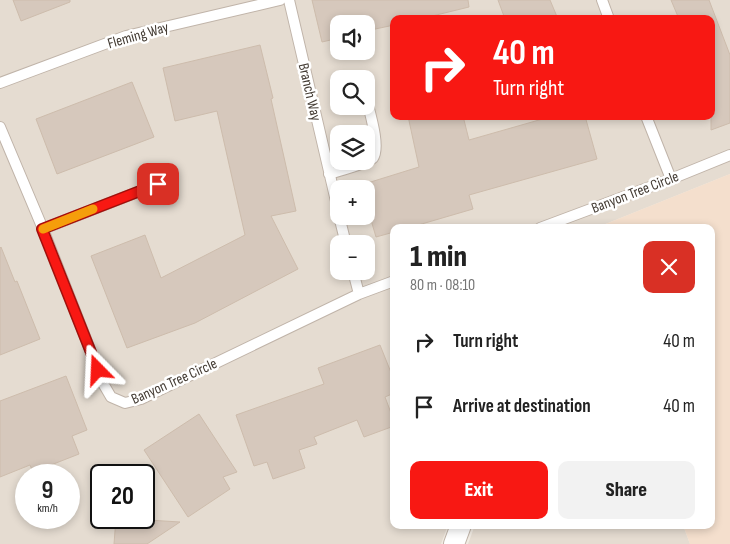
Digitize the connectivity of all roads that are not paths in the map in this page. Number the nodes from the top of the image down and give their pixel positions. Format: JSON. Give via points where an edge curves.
{"nodes":[{"id":1,"x":280,"y":0,"type":"edge"},
{"id":2,"x":289,"y":0,"type":"edge"},
{"id":3,"x":602,"y":0,"type":"edge"},
{"id":4,"x":608,"y":15,"type":"edge"},
{"id":5,"x":0,"y":83,"type":"edge"},
{"id":6,"x":370,"y":115,"type":"edge"},
{"id":7,"x":648,"y":120,"type":"edge"},
{"id":8,"x":0,"y":126,"type":"edge"},
{"id":9,"x":730,"y":155,"type":"edge"},
{"id":10,"x":329,"y":174,"type":"junction"},
{"id":11,"x":671,"y":179,"type":"junction"},
{"id":12,"x":330,"y":180,"type":"edge"},
{"id":13,"x":158,"y":184,"type":"dead end"},
{"id":14,"x":551,"y":224,"type":"edge"},
{"id":15,"x":42,"y":229,"type":"junction"},
{"id":16,"x":355,"y":280,"type":"edge"},
{"id":17,"x":390,"y":282,"type":"edge"},
{"id":18,"x":358,"y":294,"type":"junction"},
{"id":19,"x":460,"y":529,"type":"edge"},
{"id":20,"x":454,"y":544,"type":"edge"}],
"edges":[{"from":1,"to":5,"type":"lane","name":"Fleming Way","via":[[126,36]]},
{"from":2,"to":10,"type":"lane","name":"Branch Way"},
{"from":3,"to":4,"type":"lane"},
{"from":6,"to":10,"type":"lane","via":[[375,141],[372,159]]},
{"from":7,"to":11,"type":"lane"},
{"from":8,"to":15,"type":"lane","name":"Banyon Tree Circle"},
{"from":9,"to":11,"type":"lane","name":"Banyon Tree Circle"},
{"from":10,"to":12,"type":"lane","name":"Branch Way"},
{"from":11,"to":14,"type":"lane","name":"Banyon Tree Circle"},
{"from":13,"to":15,"type":"lane"},
{"from":15,"to":18,"type":"lane","name":"Banyon Tree Circle","via":[[104,385],[111,397],[124,403],[141,399]]},
{"from":16,"to":18,"type":"lane"},
{"from":17,"to":18,"type":"lane","name":"Banyon Tree Circle"},
{"from":19,"to":20,"type":"street"}]}
